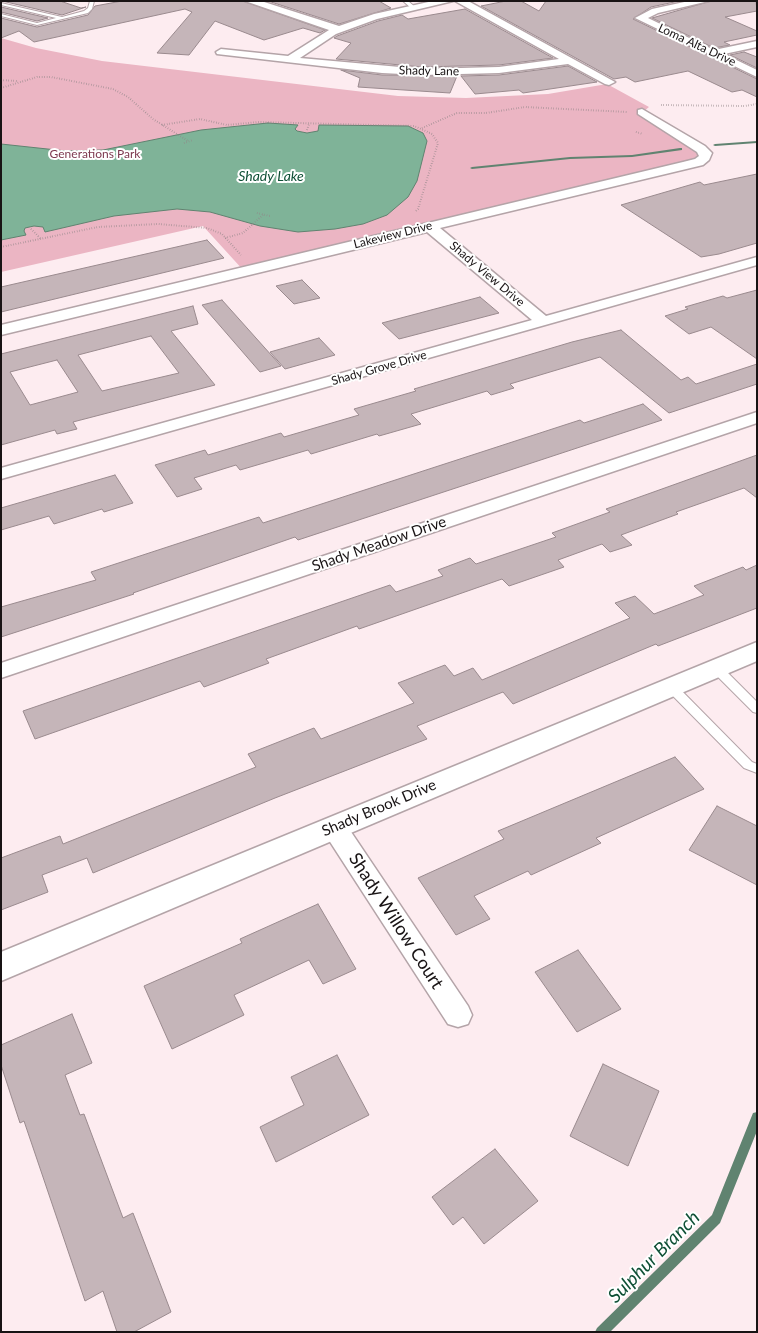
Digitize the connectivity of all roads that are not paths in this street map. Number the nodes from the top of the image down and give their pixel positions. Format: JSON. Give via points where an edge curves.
{"nodes":[{"id":1,"x":92,"y":1,"type":"edge"},
{"id":2,"x":250,"y":1,"type":"edge"},
{"id":3,"x":448,"y":1,"type":"edge"},
{"id":4,"x":460,"y":1,"type":"edge"},
{"id":5,"x":704,"y":1,"type":"edge"},
{"id":6,"x":260,"y":2,"type":"edge"},
{"id":7,"x":1,"y":4,"type":"edge"},
{"id":8,"x":409,"y":4,"type":"edge"},
{"id":9,"x":1,"y":14,"type":"edge"},
{"id":10,"x":62,"y":18,"type":"junction"},
{"id":11,"x":340,"y":30,"type":"junction"},
{"id":12,"x":757,"y":44,"type":"edge"},
{"id":13,"x":221,"y":52,"type":"dead end"},
{"id":14,"x":713,"y":53,"type":"junction"},
{"id":15,"x":289,"y":60,"type":"junction"},
{"id":16,"x":568,"y":61,"type":"junction"},
{"id":17,"x":757,"y":74,"type":"edge"},
{"id":18,"x":609,"y":82,"type":"dead end"},
{"id":19,"x":642,"y":112,"type":"road end"},
{"id":20,"x":429,"y":226,"type":"junction"},
{"id":21,"x":757,"y":261,"type":"edge"},
{"id":22,"x":544,"y":322,"type":"junction"},
{"id":23,"x":1,"y":330,"type":"edge"},
{"id":24,"x":757,"y":418,"type":"edge"},
{"id":25,"x":1,"y":474,"type":"edge"},
{"id":26,"x":757,"y":651,"type":"edge"},
{"id":27,"x":716,"y":668,"type":"junction"},
{"id":28,"x":1,"y":671,"type":"edge"},
{"id":29,"x":671,"y":687,"type":"junction"},
{"id":30,"x":757,"y":709,"type":"edge"},
{"id":31,"x":757,"y":769,"type":"edge"},
{"id":32,"x":334,"y":827,"type":"junction"},
{"id":33,"x":1,"y":967,"type":"edge"},
{"id":34,"x":458,"y":1015,"type":"dead end"}],
"edges":[{"from":1,"to":10,"type":"lane","via":[[86,12]]},
{"from":2,"to":6,"type":"street"},
{"from":3,"to":8,"type":"street"},
{"from":4,"to":16,"type":"street"},
{"from":5,"to":14,"type":"street","name":"Loma Alta Drive","via":[[641,15],[640,18]]},
{"from":6,"to":11,"type":"street","via":[[286,14]]},
{"from":7,"to":10,"type":"lane"},
{"from":8,"to":11,"type":"street"},
{"from":9,"to":10,"type":"lane","via":[[37,24]]},
{"from":11,"to":15,"type":"street","via":[[326,35]]},
{"from":12,"to":14,"type":"street"},
{"from":13,"to":15,"type":"street","name":"Shady Lane"},
{"from":14,"to":17,"type":"street","name":"Loma Alta Drive"},
{"from":15,"to":16,"type":"street","name":"Shady Lane","via":[[382,70],[438,72],[519,69]]},
{"from":16,"to":18,"type":"street"},
{"from":19,"to":20,"type":"street","name":"Lakeview Drive","via":[[701,148],[706,153],[704,157],[699,162],[684,166]]},
{"from":20,"to":22,"type":"street","name":"Shady View Drive"},
{"from":20,"to":23,"type":"street","name":"Lakeview Drive"},
{"from":21,"to":22,"type":"street","name":"Shady Grove Drive"},
{"from":22,"to":25,"type":"street","name":"Shady Grove Drive"},
{"from":24,"to":28,"type":"street","name":"Shady Meadow Drive"},
{"from":26,"to":27,"type":"street","name":"Shady Brook Drive"},
{"from":27,"to":29,"type":"street","name":"Shady Brook Drive"},
{"from":27,"to":30,"type":"lane"},
{"from":29,"to":31,"type":"lane","via":[[748,765]]},
{"from":29,"to":32,"type":"street","name":"Shady Brook Drive"},
{"from":32,"to":33,"type":"street","name":"Shady Brook Drive"},
{"from":32,"to":34,"type":"street","name":"Shady Willow Court"}]}
